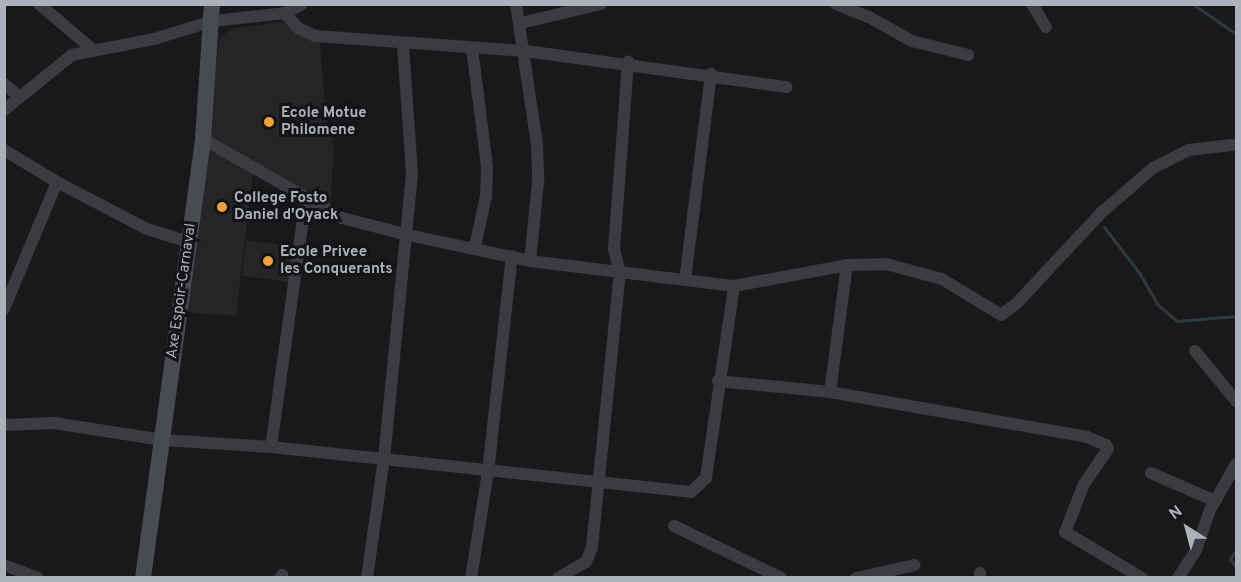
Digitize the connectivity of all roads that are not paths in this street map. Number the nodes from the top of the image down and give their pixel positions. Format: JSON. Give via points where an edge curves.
{"nodes":[{"id":1,"x":39,"y":4,"type":"edge"},
{"id":2,"x":302,"y":4,"type":"edge"},
{"id":3,"x":516,"y":4,"type":"edge"},
{"id":4,"x":601,"y":4,"type":"edge"},
{"id":5,"x":836,"y":4,"type":"edge"},
{"id":6,"x":1032,"y":4,"type":"edge"},
{"id":7,"x":285,"y":12,"type":"junction"},
{"id":8,"x":212,"y":13,"type":"edge"},
{"id":9,"x":521,"y":23,"type":"junction"},
{"id":10,"x":1046,"y":27,"type":"dead end"},
{"id":11,"x":404,"y":44,"type":"junction"},
{"id":12,"x":472,"y":48,"type":"junction"},
{"id":13,"x":92,"y":49,"type":"junction"},
{"id":14,"x":526,"y":51,"type":"junction"},
{"id":15,"x":969,"y":55,"type":"dead end"},
{"id":16,"x":628,"y":63,"type":"junction"},
{"id":17,"x":711,"y":74,"type":"junction"},
{"id":18,"x":4,"y":84,"type":"edge"},
{"id":19,"x":787,"y":87,"type":"dead end"},
{"id":20,"x":19,"y":96,"type":"junction"},
{"id":21,"x":4,"y":110,"type":"edge"},
{"id":22,"x":203,"y":139,"type":"junction"},
{"id":23,"x":1233,"y":145,"type":"dead end"},
{"id":24,"x":4,"y":150,"type":"edge"},
{"id":25,"x":57,"y":182,"type":"junction"},
{"id":26,"x":306,"y":198,"type":"junction"},
{"id":27,"x":408,"y":235,"type":"junction"},
{"id":28,"x":189,"y":242,"type":"junction"},
{"id":29,"x":475,"y":247,"type":"junction"},
{"id":30,"x":512,"y":256,"type":"junction"},
{"id":31,"x":530,"y":261,"type":"junction"},
{"id":32,"x":847,"y":265,"type":"junction"},
{"id":33,"x":620,"y":273,"type":"junction"},
{"id":34,"x":685,"y":280,"type":"junction"},
{"id":35,"x":734,"y":286,"type":"junction"},
{"id":36,"x":4,"y":309,"type":"edge"},
{"id":37,"x":1195,"y":351,"type":"dead end"},
{"id":38,"x":718,"y":381,"type":"junction"},
{"id":39,"x":830,"y":392,"type":"junction"},
{"id":40,"x":1236,"y":401,"type":"edge"},
{"id":41,"x":4,"y":425,"type":"edge"},
{"id":42,"x":163,"y":440,"type":"junction"},
{"id":43,"x":271,"y":447,"type":"junction"},
{"id":44,"x":384,"y":459,"type":"junction"},
{"id":45,"x":1236,"y":464,"type":"edge"},
{"id":46,"x":488,"y":472,"type":"junction"},
{"id":47,"x":1151,"y":473,"type":"dead end"},
{"id":48,"x":600,"y":482,"type":"junction"},
{"id":49,"x":1215,"y":501,"type":"junction"},
{"id":50,"x":674,"y":526,"type":"dead end"},
{"id":51,"x":915,"y":565,"type":"dead end"},
{"id":52,"x":4,"y":566,"type":"edge"},
{"id":53,"x":38,"y":578,"type":"edge"},
{"id":54,"x":143,"y":578,"type":"edge"},
{"id":55,"x":367,"y":578,"type":"edge"},
{"id":56,"x":471,"y":578,"type":"edge"},
{"id":57,"x":558,"y":578,"type":"edge"},
{"id":58,"x":781,"y":578,"type":"edge"},
{"id":59,"x":856,"y":578,"type":"edge"},
{"id":60,"x":1142,"y":578,"type":"edge"},
{"id":61,"x":1178,"y":578,"type":"edge"}],
"edges":[{"from":1,"to":13,"type":"street"},
{"from":2,"to":7,"type":"street"},
{"from":3,"to":9,"type":"street"},
{"from":4,"to":9,"type":"street"},
{"from":5,"to":15,"type":"street","via":[[869,16],[912,41]]},
{"from":6,"to":10,"type":"street"},
{"from":7,"to":8,"type":"street"},
{"from":7,"to":11,"type":"street","via":[[298,27],[315,36]]},
{"from":8,"to":13,"type":"street","via":[[154,39]]},
{"from":8,"to":22,"type":"street","name":"Axe Espoir-Carnaval"},
{"from":9,"to":14,"type":"street"},
{"from":11,"to":12,"type":"street"},
{"from":11,"to":27,"type":"street","via":[[412,136]]},
{"from":12,"to":14,"type":"street"},
{"from":12,"to":29,"type":"street","via":[[487,166],[486,196]]},
{"from":13,"to":20,"type":"street","via":[[72,55]]},
{"from":14,"to":16,"type":"street"},
{"from":14,"to":31,"type":"street","via":[[538,183]]},
{"from":16,"to":17,"type":"street"},
{"from":16,"to":33,"type":"street","via":[[614,249]]},
{"from":17,"to":19,"type":"street"},
{"from":17,"to":34,"type":"street"},
{"from":18,"to":20,"type":"street"},
{"from":20,"to":21,"type":"street"},
{"from":22,"to":26,"type":"street"},
{"from":22,"to":28,"type":"street","name":"Axe Espoir-Carnaval"},
{"from":23,"to":32,"type":"street","via":[[1188,150],[1153,168],[1101,213],[1002,315],[942,279],[914,269],[870,263]]},
{"from":24,"to":25,"type":"street"},
{"from":25,"to":28,"type":"street","via":[[139,225]]},
{"from":25,"to":36,"type":"street"},
{"from":26,"to":27,"type":"street","via":[[342,218]]},
{"from":26,"to":43,"type":"street"},
{"from":27,"to":29,"type":"street"},
{"from":27,"to":44,"type":"street"},
{"from":28,"to":42,"type":"street","name":"Axe Espoir-Carnaval"},
{"from":29,"to":30,"type":"street"},
{"from":30,"to":31,"type":"street"},
{"from":30,"to":46,"type":"street"},
{"from":31,"to":33,"type":"street"},
{"from":32,"to":35,"type":"street"},
{"from":32,"to":39,"type":"street"},
{"from":33,"to":34,"type":"street"},
{"from":33,"to":48,"type":"street"},
{"from":34,"to":35,"type":"street"},
{"from":35,"to":38,"type":"street"},
{"from":37,"to":40,"type":"street"},
{"from":38,"to":39,"type":"street"},
{"from":38,"to":48,"type":"street","via":[[702,486],[691,492]]},
{"from":39,"to":60,"type":"street","via":[[1087,437],[1106,445],[1108,449],[1084,484],[1065,532]]},
{"from":41,"to":42,"type":"street","via":[[54,423]]},
{"from":42,"to":43,"type":"street"},
{"from":42,"to":54,"type":"street","name":"Axe Espoir-Carnaval"},
{"from":43,"to":44,"type":"street"},
{"from":44,"to":46,"type":"street"},
{"from":44,"to":55,"type":"street"},
{"from":45,"to":49,"type":"street"},
{"from":46,"to":48,"type":"street"},
{"from":46,"to":56,"type":"street"},
{"from":47,"to":49,"type":"street"},
{"from":48,"to":57,"type":"street","via":[[590,555]]},
{"from":49,"to":61,"type":"street","via":[[1196,550]]},
{"from":50,"to":58,"type":"street"},
{"from":51,"to":59,"type":"street"},
{"from":52,"to":53,"type":"street"}]}
